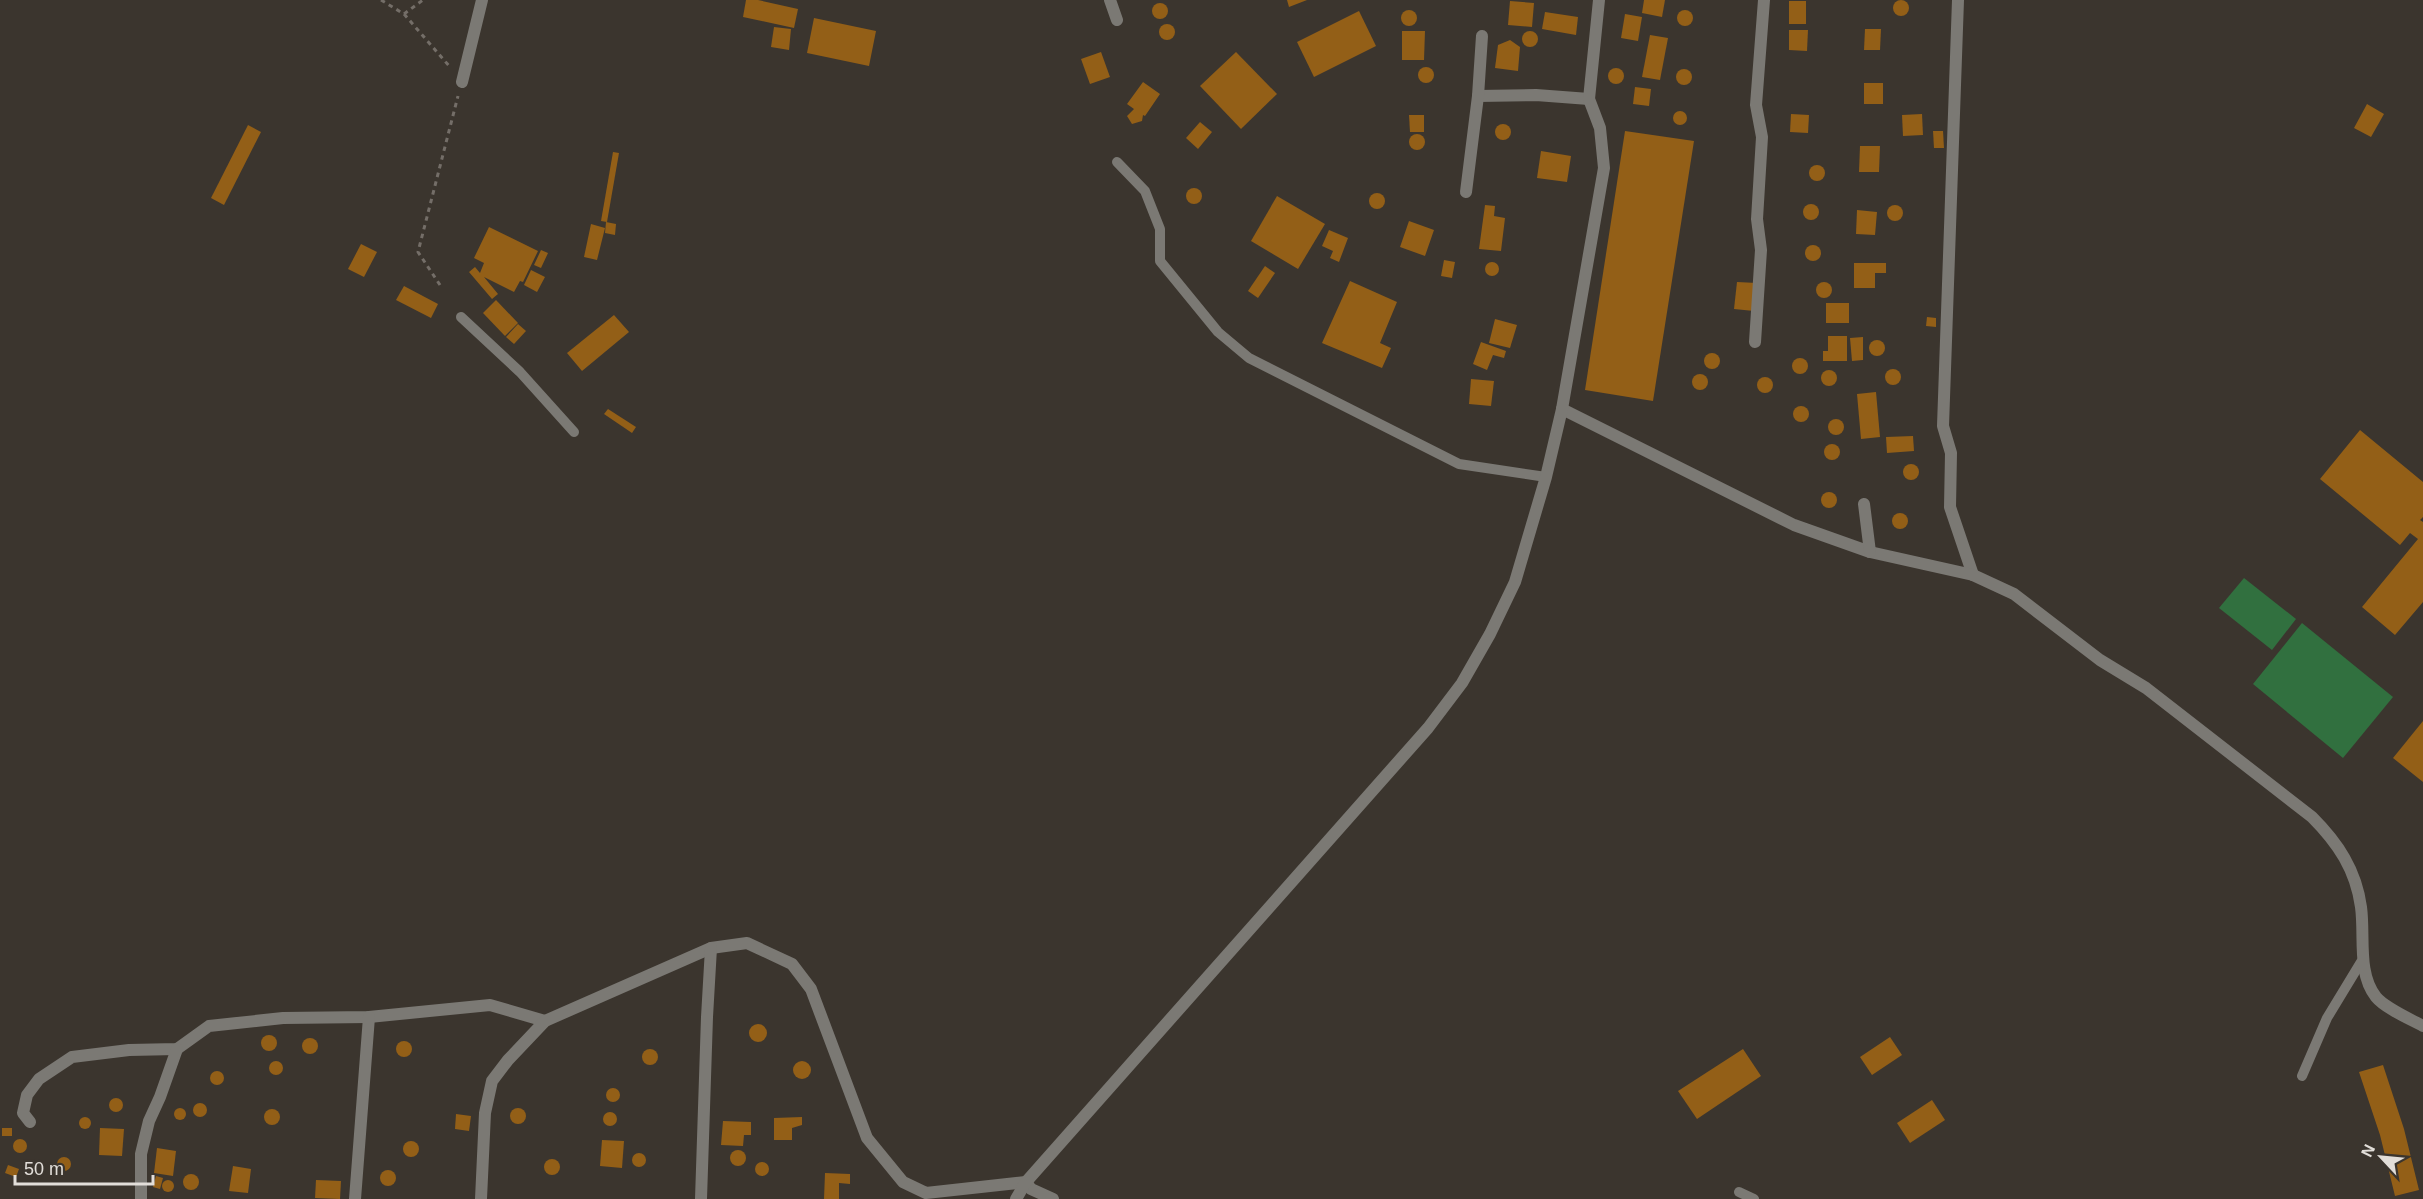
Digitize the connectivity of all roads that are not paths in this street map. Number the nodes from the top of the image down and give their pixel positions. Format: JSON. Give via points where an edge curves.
{"nodes":[{"id":1,"x":482,"y":0,"type":"edge"},
{"id":2,"x":1110,"y":0,"type":"edge"},
{"id":3,"x":1599,"y":0,"type":"edge"},
{"id":4,"x":1764,"y":0,"type":"edge"},
{"id":5,"x":1958,"y":0,"type":"edge"},
{"id":6,"x":1118,"y":20,"type":"dead end"},
{"id":7,"x":1482,"y":36,"type":"dead end"},
{"id":8,"x":462,"y":82,"type":"road end"},
{"id":9,"x":1478,"y":96,"type":"junction"},
{"id":10,"x":1589,"y":99,"type":"junction"},
{"id":11,"x":1117,"y":162,"type":"dead end"},
{"id":12,"x":1466,"y":192,"type":"dead end"},
{"id":13,"x":461,"y":317,"type":"dead end"},
{"id":14,"x":1755,"y":342,"type":"dead end"},
{"id":15,"x":1562,"y":409,"type":"junction"},
{"id":16,"x":574,"y":432,"type":"dead end"},
{"id":17,"x":1546,"y":477,"type":"junction"},
{"id":18,"x":1864,"y":504,"type":"dead end"},
{"id":19,"x":1870,"y":552,"type":"junction"},
{"id":20,"x":1973,"y":575,"type":"junction"},
{"id":21,"x":711,"y":948,"type":"junction"},
{"id":22,"x":2364,"y":966,"type":"junction"},
{"id":23,"x":369,"y":1017,"type":"junction"},
{"id":24,"x":545,"y":1021,"type":"junction"},
{"id":25,"x":2423,"y":1026,"type":"edge"},
{"id":26,"x":177,"y":1049,"type":"junction"},
{"id":27,"x":2302,"y":1076,"type":"dead end"},
{"id":28,"x":30,"y":1122,"type":"dead end"},
{"id":29,"x":1026,"y":1182,"type":"junction"},
{"id":30,"x":1739,"y":1192,"type":"dead end"},
{"id":31,"x":926,"y":1196,"type":"edge"},
{"id":32,"x":141,"y":1199,"type":"edge"},
{"id":33,"x":355,"y":1199,"type":"edge"},
{"id":34,"x":481,"y":1199,"type":"edge"},
{"id":35,"x":701,"y":1199,"type":"edge"},
{"id":36,"x":1016,"y":1199,"type":"edge"},
{"id":37,"x":1053,"y":1199,"type":"edge"},
{"id":38,"x":1754,"y":1199,"type":"edge"}],
"edges":[{"from":1,"to":8,"type":"street"},
{"from":2,"to":6,"type":"street"},
{"from":3,"to":10,"type":"street"},
{"from":4,"to":14,"type":"street","via":[[1756,105],[1762,137]]},
{"from":5,"to":20,"type":"street","via":[[1943,426],[1951,453],[1950,507]]},
{"from":7,"to":9,"type":"street"},
{"from":9,"to":10,"type":"street"},
{"from":9,"to":12,"type":"street"},
{"from":10,"to":15,"type":"street","via":[[1600,128],[1604,168]]},
{"from":11,"to":17,"type":"lane","via":[[1145,191],[1160,229],[1160,261],[1218,332],[1250,358],[1459,464]]},
{"from":13,"to":16,"type":"lane","via":[[520,372]]},
{"from":15,"to":17,"type":"street"},
{"from":15,"to":19,"type":"street","via":[[1794,525]]},
{"from":17,"to":29,"type":"street","via":[[1515,582],[1462,683],[1428,728]]},
{"from":18,"to":19,"type":"street"},
{"from":19,"to":20,"type":"street"},
{"from":20,"to":22,"type":"street","via":[[2014,594],[2100,660],[2146,688],[2331,836],[2353,870],[2361,906]]},
{"from":21,"to":24,"type":"street"},
{"from":21,"to":31,"type":"street","via":[[747,943],[792,963],[811,989],[867,1138],[903,1182]]},
{"from":21,"to":35,"type":"street"},
{"from":22,"to":25,"type":"street","via":[[2377,998]]},
{"from":22,"to":27,"type":"lane","via":[[2361,962],[2327,1018]]},
{"from":23,"to":24,"type":"street","via":[[490,1005]]},
{"from":23,"to":26,"type":"street","via":[[283,1018],[209,1026]]},
{"from":23,"to":33,"type":"street"},
{"from":24,"to":34,"type":"street","via":[[492,1081],[485,1113]]},
{"from":26,"to":28,"type":"street","via":[[72,1057],[39,1079],[27,1095],[24,1113]]},
{"from":26,"to":32,"type":"street","via":[[149,1121],[141,1154]]},
{"from":29,"to":31,"type":"street"},
{"from":29,"to":36,"type":"street"},
{"from":29,"to":37,"type":"street","via":[[1031,1189]]},
{"from":30,"to":38,"type":"lane"}]}
